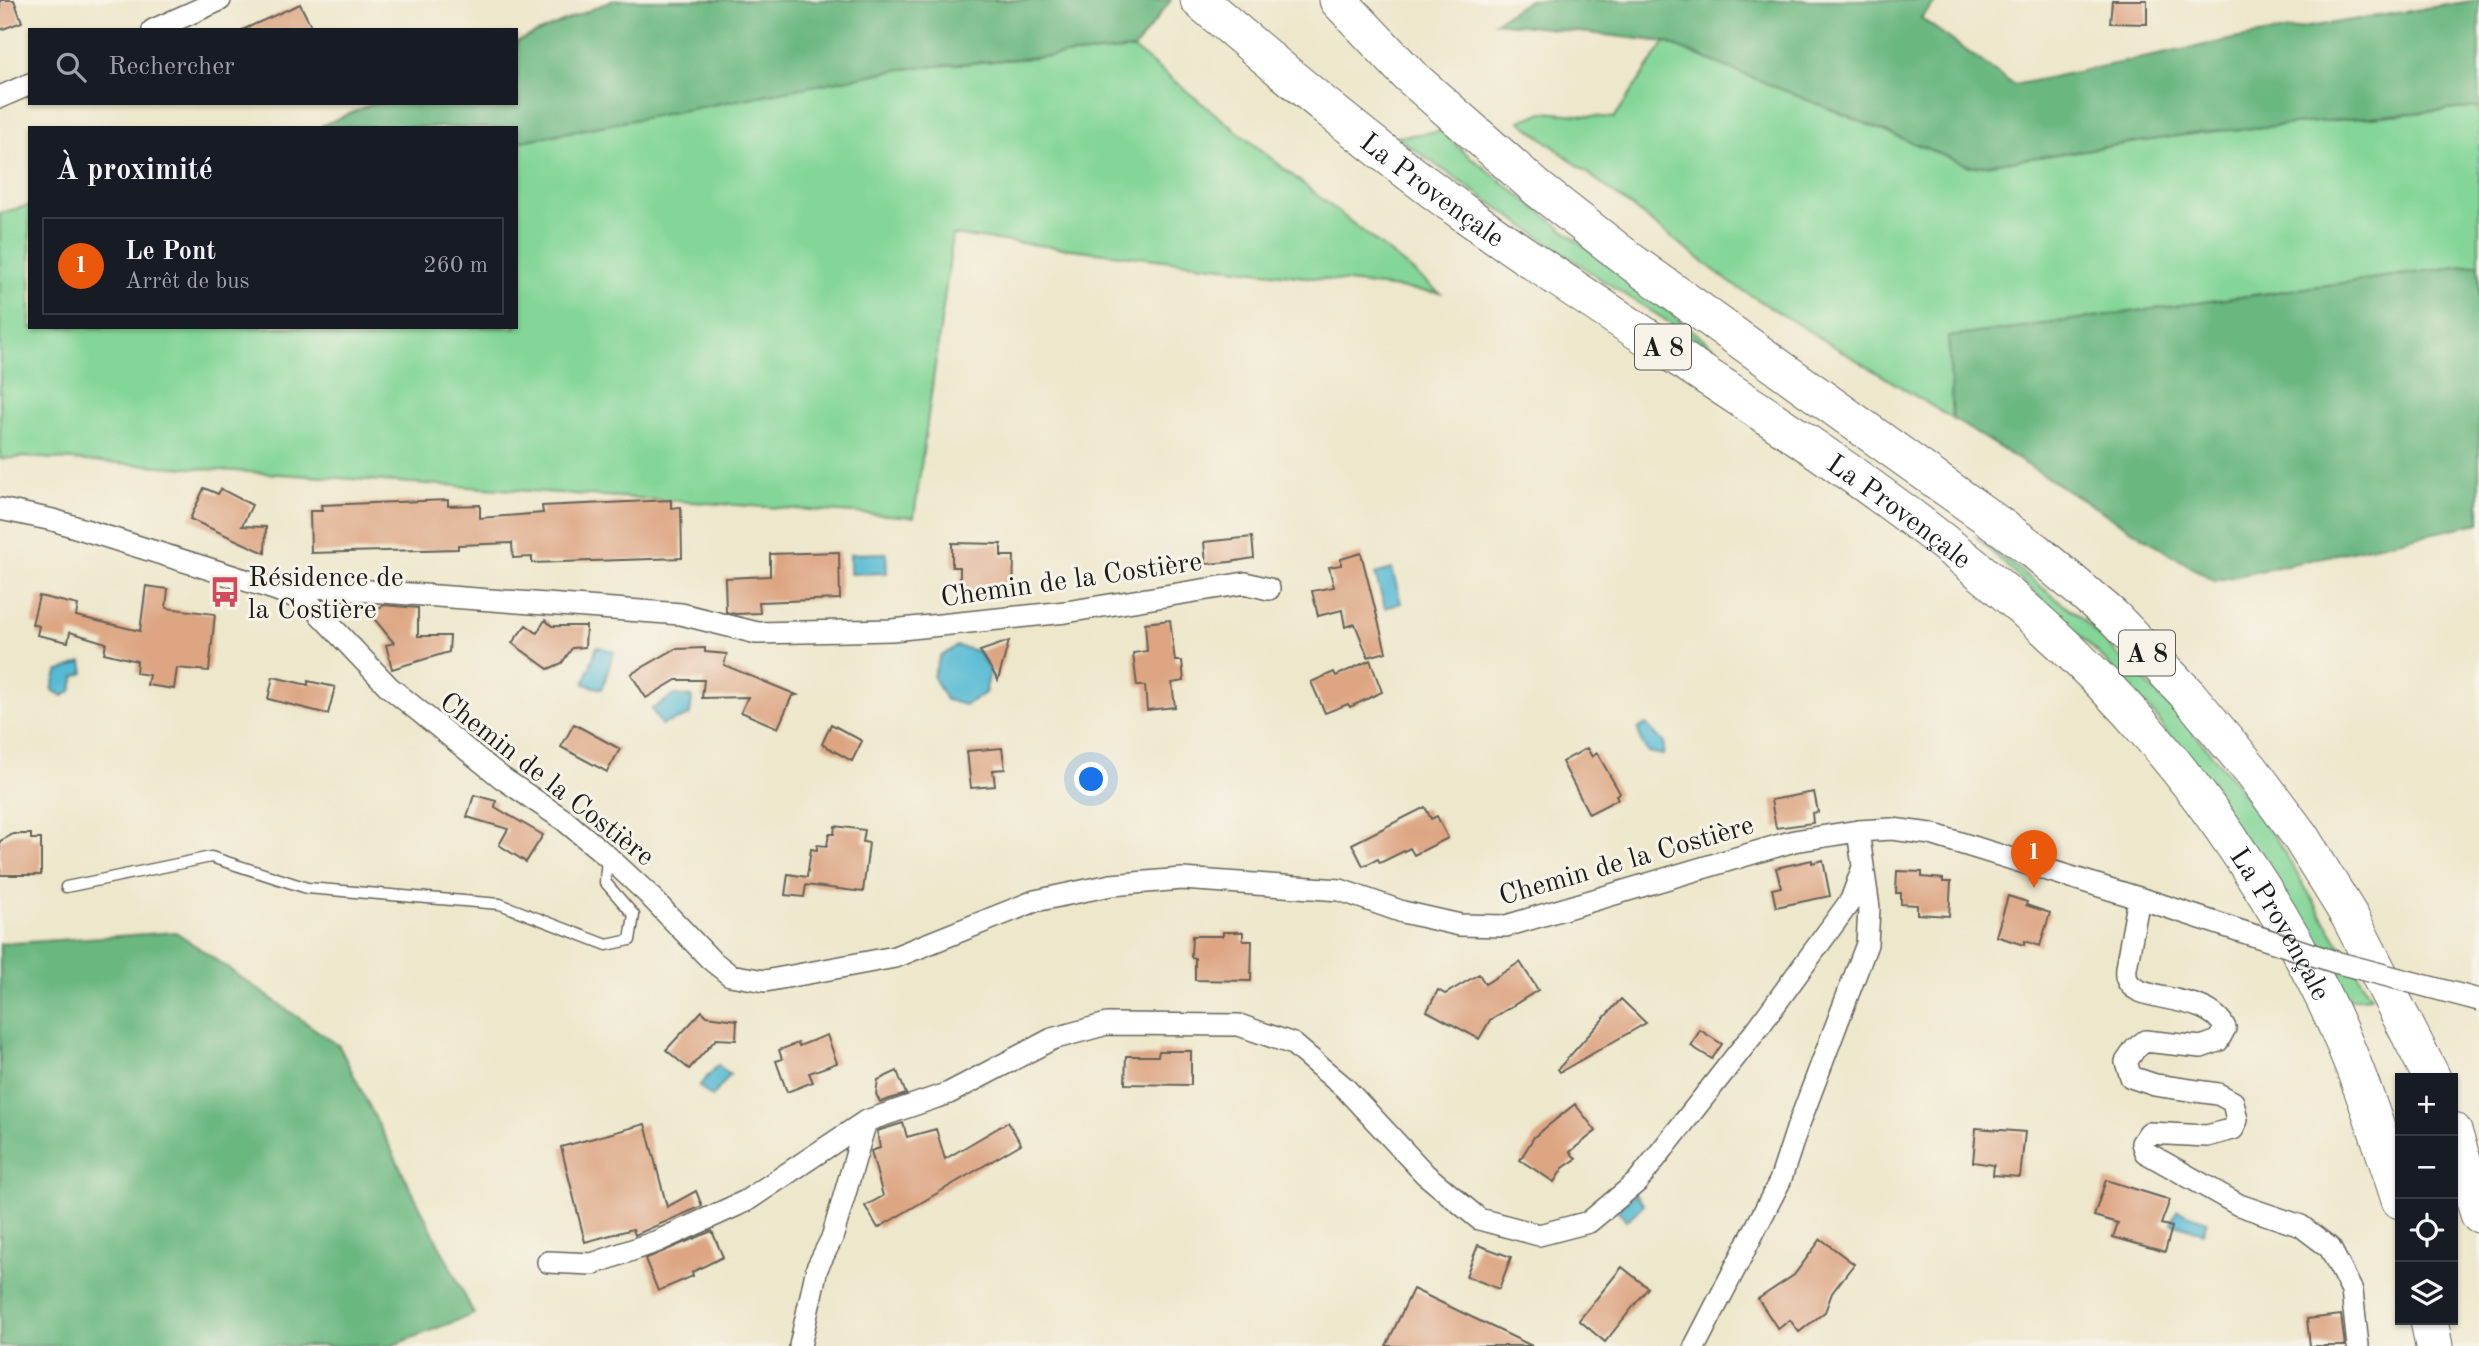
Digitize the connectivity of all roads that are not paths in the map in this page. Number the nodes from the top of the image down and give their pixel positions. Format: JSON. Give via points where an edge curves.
{"nodes":[{"id":1,"x":220,"y":0,"type":"edge"},
{"id":2,"x":1199,"y":0,"type":"edge"},
{"id":3,"x":1338,"y":0,"type":"edge"},
{"id":4,"x":157,"y":28,"type":"edge"},
{"id":5,"x":28,"y":85,"type":"edge"},
{"id":6,"x":0,"y":97,"type":"edge"},
{"id":7,"x":0,"y":509,"type":"edge"},
{"id":8,"x":1269,"y":590,"type":"dead end"},
{"id":9,"x":298,"y":598,"type":"junction"},
{"id":10,"x":1858,"y":831,"type":"junction"},
{"id":11,"x":607,"y":856,"type":"junction"},
{"id":12,"x":1862,"y":870,"type":"junction"},
{"id":13,"x":66,"y":887,"type":"dead end"},
{"id":14,"x":2147,"y":900,"type":"junction"},
{"id":15,"x":2479,"y":1000,"type":"edge"},
{"id":16,"x":2429,"y":1073,"type":"edge"},
{"id":17,"x":866,"y":1121,"type":"junction"},
{"id":18,"x":2455,"y":1136,"type":"edge"},
{"id":19,"x":2400,"y":1199,"type":"edge"},
{"id":20,"x":2479,"y":1214,"type":"edge"},
{"id":21,"x":548,"y":1262,"type":"dead end"},
{"id":22,"x":2429,"y":1325,"type":"edge"},
{"id":23,"x":800,"y":1346,"type":"edge"},
{"id":24,"x":1695,"y":1346,"type":"edge"},
{"id":25,"x":2358,"y":1346,"type":"edge"},
{"id":26,"x":2434,"y":1346,"type":"edge"}],
"edges":[{"from":1,"to":4,"type":"street"},
{"from":2,"to":19,"type":"highway","name":"La Provençale","number":"A 8","via":[[1477,222],[1951,547],[2081,660],[2157,742],[2271,904],[2345,1046]]},
{"from":3,"to":16,"type":"highway","name":"La Provençale","number":"A 8","via":[[1409,75],[1537,188],[1633,263],[2035,551],[2113,617],[2188,695],[2300,836],[2350,917]]},
{"from":5,"to":6,"type":"street"},
{"from":7,"to":9,"type":"street","name":"Chemin de la Costière","via":[[53,520]]},
{"from":8,"to":9,"type":"street","name":"Chemin de la Costière","via":[[1245,583],[1066,612],[892,630],[757,633],[681,614],[315,587]]},
{"from":9,"to":11,"type":"street","name":"Chemin de la Costière","via":[[312,606],[388,687]]},
{"from":10,"to":11,"type":"street","name":"Chemin de la Costière","via":[[1794,841],[1506,926],[1460,925],[1340,890],[1181,879],[1111,885],[1035,901],[895,957],[765,981],[730,975]]},
{"from":10,"to":12,"type":"street"},
{"from":10,"to":14,"type":"street","name":"Chemin de la Costière","via":[[1931,834]]},
{"from":11,"to":13,"type":"lane","via":[[606,882],[634,915],[630,940],[607,945],[500,904],[307,888],[211,857]]},
{"from":12,"to":17,"type":"street","via":[[1851,900],[1637,1182],[1589,1222],[1539,1235],[1479,1219],[1425,1174],[1345,1088],[1293,1044],[1239,1024],[1107,1024],[1052,1040],[949,1093]]},
{"from":12,"to":24,"type":"street","via":[[1869,908],[1867,944],[1780,1181]]},
{"from":14,"to":15,"type":"street","name":"Chemin de la Costière","bridge":true,"via":[[2335,962]]},
{"from":14,"to":25,"type":"street","via":[[2126,968],[2127,980],[2134,990],[2207,1008],[2220,1017],[2225,1028],[2218,1041],[2201,1047],[2145,1041],[2126,1062],[2132,1077],[2218,1094],[2232,1102],[2238,1120],[2233,1129],[2207,1136],[2149,1133],[2142,1143],[2145,1152],[2239,1205],[2301,1226],[2330,1248],[2352,1291]]},
{"from":17,"to":21,"type":"street","via":[[746,1201],[658,1241],[592,1264]]},
{"from":17,"to":23,"type":"street","via":[[832,1238],[817,1268]]},
{"from":18,"to":20,"type":"highway"},
{"from":22,"to":26,"type":"highway"}]}
